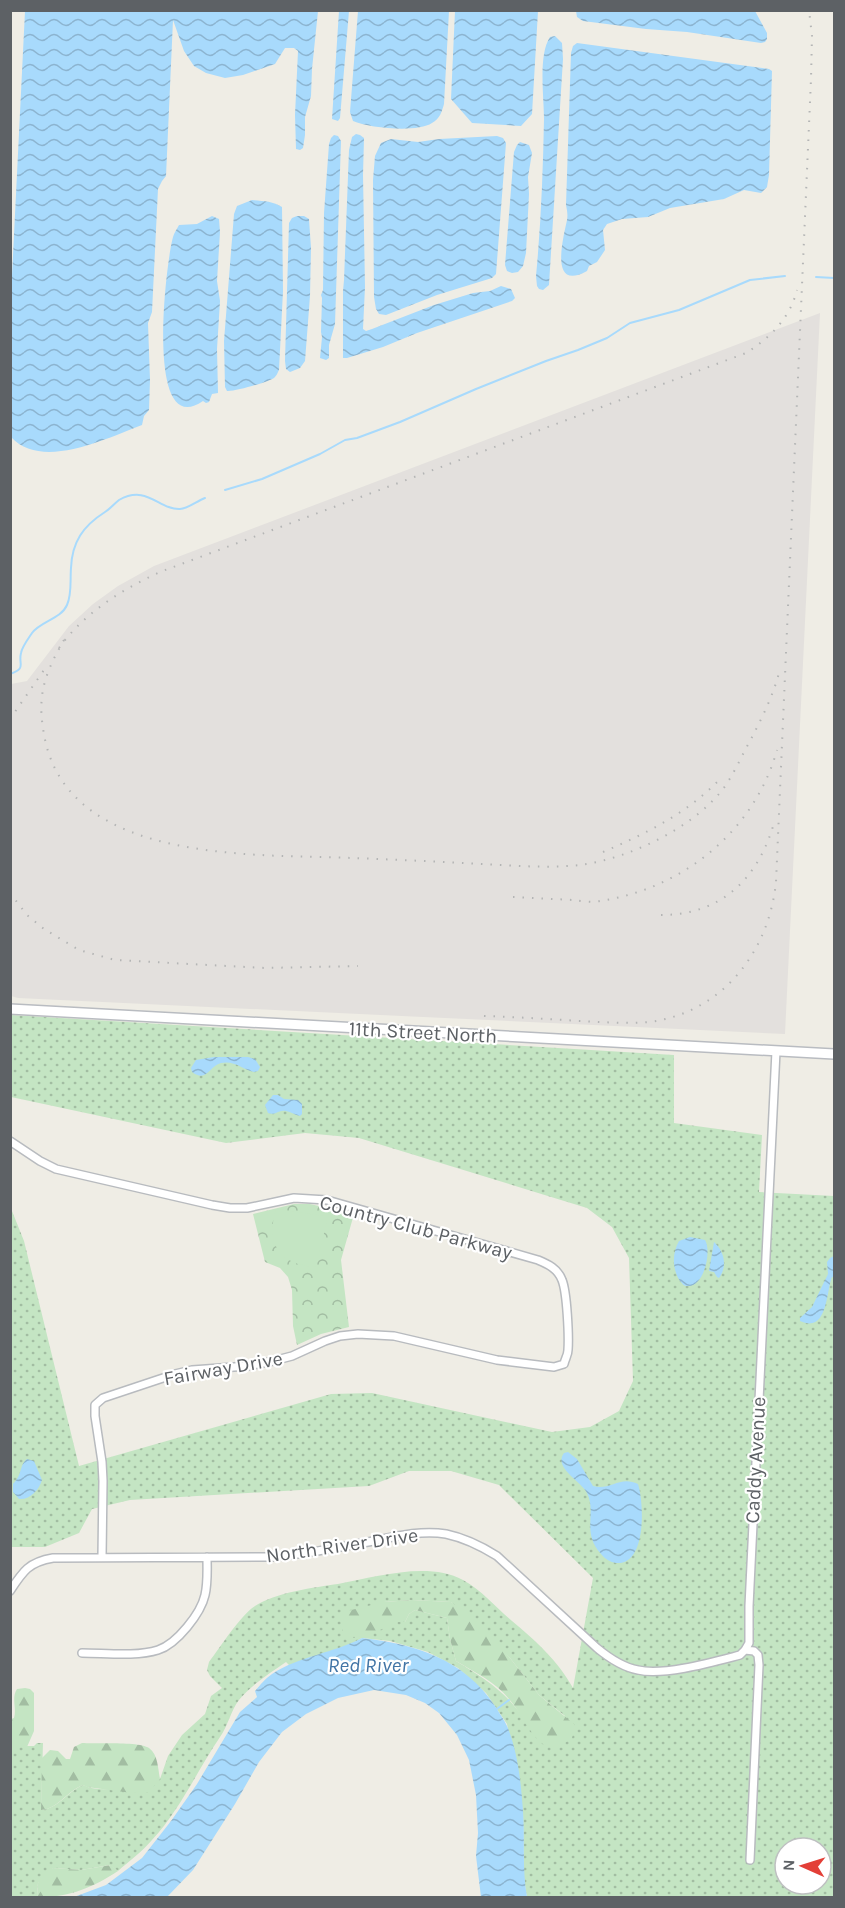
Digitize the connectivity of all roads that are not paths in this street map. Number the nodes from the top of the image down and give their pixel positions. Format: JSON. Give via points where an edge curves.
{"nodes":[{"id":1,"x":10,"y":1009,"type":"edge"},
{"id":2,"x":776,"y":1051,"type":"junction"},
{"id":3,"x":834,"y":1054,"type":"edge"},
{"id":4,"x":10,"y":1141,"type":"edge"},
{"id":5,"x":564,"y":1364,"type":"joint"},
{"id":6,"x":102,"y":1557,"type":"junction"},
{"id":7,"x":207,"y":1557,"type":"junction"},
{"id":8,"x":10,"y":1591,"type":"edge"},
{"id":9,"x":746,"y":1650,"type":"junction"},
{"id":10,"x":82,"y":1653,"type":"dead end"},
{"id":11,"x":750,"y":1860,"type":"dead end"}],
"edges":[{"from":1,"to":2,"type":"street","name":"11th Street North"},
{"from":2,"to":3,"type":"street","name":"11th Street North"},
{"from":2,"to":9,"type":"street","name":"Caddy Avenue"},
{"from":4,"to":5,"type":"street","name":"Country Club Parkway","via":[[40,1161],[78,1175],[230,1208],[294,1198],[327,1200],[549,1265],[562,1281],[565,1296],[568,1352]]},
{"from":5,"to":6,"type":"street","name":"Fairway Drive","via":[[554,1367],[496,1360],[394,1336],[358,1334],[332,1338],[273,1361],[175,1374],[103,1398],[95,1405],[94,1416],[102,1462]]},
{"from":6,"to":7,"type":"street","name":"North River Drive"},
{"from":6,"to":8,"type":"street","name":"North River Drive","via":[[42,1560],[22,1573]]},
{"from":7,"to":9,"type":"street","name":"North River Drive","via":[[290,1555],[401,1536],[444,1534],[464,1538],[497,1556],[608,1658],[625,1666],[658,1672],[740,1656]]},
{"from":7,"to":10,"type":"street","via":[[207,1581],[200,1609],[171,1644],[143,1653]]},
{"from":9,"to":11,"type":"street","via":[[758,1655],[759,1665]]}]}
